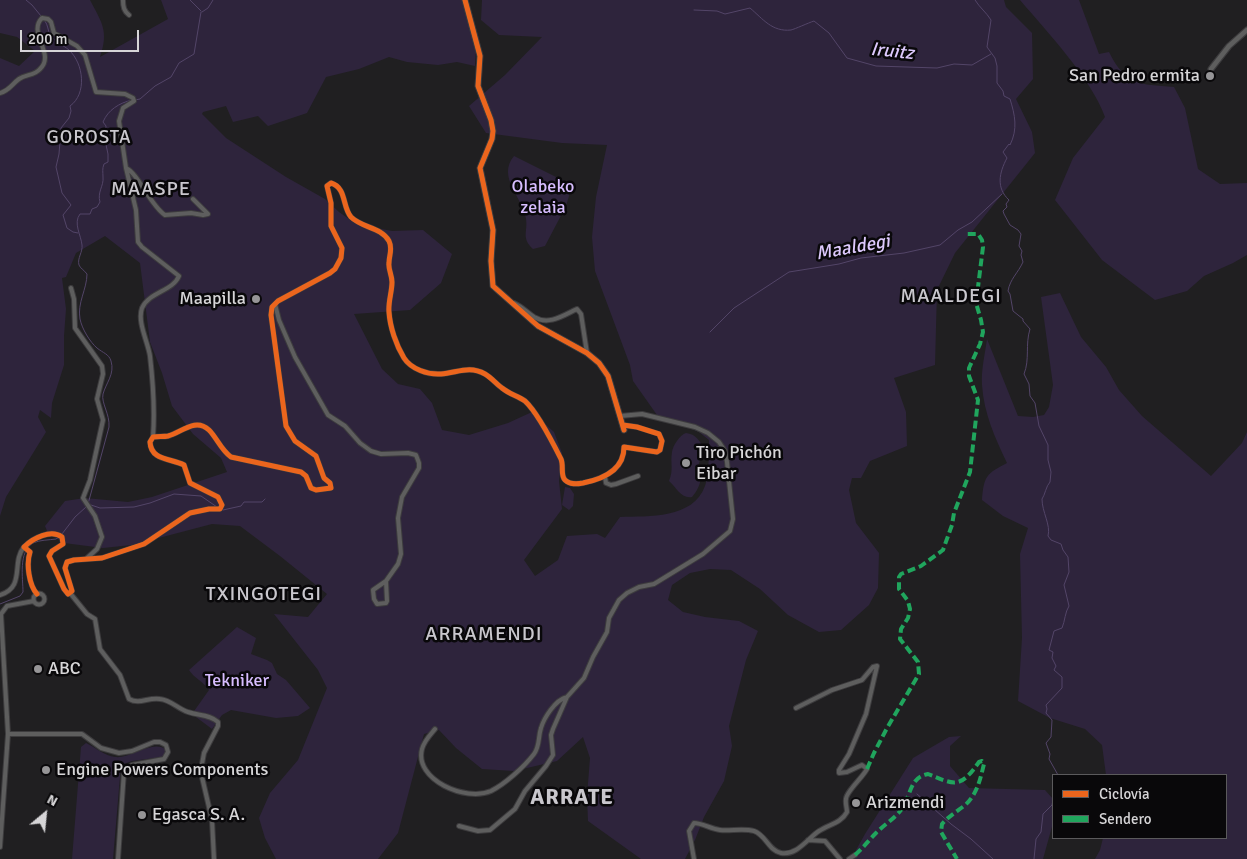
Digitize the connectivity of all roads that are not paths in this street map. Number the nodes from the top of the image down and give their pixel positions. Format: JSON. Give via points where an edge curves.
{"nodes":[{"id":1,"x":123,"y":0,"type":"edge"},
{"id":2,"x":465,"y":0,"type":"edge"},
{"id":3,"x":129,"y":15,"type":"dead end"},
{"id":4,"x":1247,"y":30,"type":"edge"},
{"id":5,"x":1211,"y":70,"type":"dead end"},
{"id":6,"x":0,"y":93,"type":"edge"},
{"id":7,"x":126,"y":168,"type":"junction"},
{"id":8,"x":194,"y":199,"type":"dead end"},
{"id":9,"x":71,"y":288,"type":"dead end"},
{"id":10,"x":509,"y":301,"type":"junction"},
{"id":11,"x":275,"y":304,"type":"junction"},
{"id":12,"x":587,"y":354,"type":"junction"},
{"id":13,"x":620,"y":416,"type":"junction"},
{"id":14,"x":623,"y":428,"type":"joint"},
{"id":15,"x":153,"y":436,"type":"junction"},
{"id":16,"x":638,"y":476,"type":"dead end"},
{"id":17,"x":604,"y":479,"type":"junction"},
{"id":18,"x":26,"y":549,"type":"junction"},
{"id":19,"x":84,"y":560,"type":"junction"},
{"id":20,"x":386,"y":581,"type":"junction"},
{"id":21,"x":70,"y":593,"type":"junction"},
{"id":22,"x":37,"y":594,"type":"junction"},
{"id":23,"x":0,"y":595,"type":"edge"},
{"id":24,"x":34,"y":601,"type":"junction"},
{"id":25,"x":567,"y":697,"type":"junction"},
{"id":26,"x":796,"y":708,"type":"dead end"},
{"id":27,"x":435,"y":729,"type":"dead end"},
{"id":28,"x":8,"y":734,"type":"junction"},
{"id":29,"x":459,"y":826,"type":"dead end"},
{"id":30,"x":808,"y":840,"type":"junction"},
{"id":31,"x":0,"y":847,"type":"edge"},
{"id":32,"x":855,"y":855,"type":"dead end"},
{"id":33,"x":118,"y":859,"type":"edge"},
{"id":34,"x":214,"y":859,"type":"edge"},
{"id":35,"x":694,"y":859,"type":"edge"},
{"id":36,"x":840,"y":859,"type":"edge"},
{"id":37,"x":849,"y":859,"type":"edge"}],
"edges":[{"from":1,"to":3,"type":"street"},
{"from":2,"to":10,"type":"street","via":[[480,56],[478,86],[493,131],[480,168],[493,230],[492,282]]},
{"from":4,"to":5,"type":"street","via":[[1229,46]]},
{"from":6,"to":7,"type":"street","via":[[20,77],[35,74],[43,66],[46,58],[38,28],[40,20],[45,18],[51,22],[54,33],[85,55],[96,92],[124,94],[133,99],[123,108],[120,121]]},
{"from":7,"to":8,"type":"street","via":[[165,215],[208,214]]},
{"from":7,"to":15,"type":"street","via":[[136,210],[138,242],[179,276],[174,284],[154,295],[141,312],[151,370]]},
{"from":9,"to":19,"type":"street","via":[[75,328],[102,366],[103,374],[97,400],[103,420],[83,498],[95,516],[102,539]]},
{"from":10,"to":12,"type":"street","via":[[538,326]]},
{"from":10,"to":12,"type":"street","via":[[544,321],[577,310],[581,314]]},
{"from":11,"to":15,"type":"street","via":[[271,320],[286,426],[295,441],[316,456],[331,488],[311,488],[301,472],[231,457],[202,426],[188,426],[168,436]]},
{"from":11,"to":17,"type":"street","via":[[330,273],[339,263],[341,245],[331,226],[327,186],[334,184],[342,192],[353,218],[379,231],[390,244],[392,283],[388,312],[398,347],[409,364],[436,374],[466,369],[486,374],[530,407],[560,458],[565,480],[578,484]]},
{"from":11,"to":20,"type":"street","via":[[295,357],[328,415],[371,451],[416,455],[419,468],[402,497],[398,518],[401,554]]},
{"from":12,"to":13,"type":"street","via":[[608,376]]},
{"from":13,"to":14,"type":"street"},
{"from":13,"to":25,"type":"street","via":[[642,414],[696,427],[719,442],[725,451],[734,519],[730,531],[703,554],[654,584],[639,587],[619,600],[584,678]]},
{"from":14,"to":17,"type":"street","via":[[658,434],[662,441],[660,450],[624,447],[621,462]]},
{"from":15,"to":19,"type":"street","via":[[150,442],[153,453],[182,463],[190,482],[218,497],[221,507],[190,513],[144,544],[102,558]]},
{"from":16,"to":17,"type":"street","via":[[611,485]]},
{"from":18,"to":21,"type":"street","via":[[37,537],[61,536],[63,544],[49,556],[66,592]]},
{"from":18,"to":22,"type":"street"},
{"from":18,"to":23,"type":"street","via":[[19,555],[15,584]]},
{"from":19,"to":21,"type":"street","via":[[74,560],[65,565],[72,589]]},
{"from":20,"to":20,"type":"street","via":[[387,601],[383,605],[377,604],[373,590]]},
{"from":21,"to":34,"type":"street","via":[[95,619],[100,649],[120,675],[129,699],[138,702],[163,699],[186,712],[212,717],[218,722],[202,764],[212,820]]},
{"from":22,"to":24,"type":"street"},
{"from":22,"to":24,"type":"street","via":[[43,595],[45,601],[40,605]]},
{"from":24,"to":28,"type":"street","via":[[8,606],[1,614]]},
{"from":25,"to":27,"type":"street","via":[[548,715],[535,753],[502,785],[488,792],[458,792],[425,770],[422,749]]},
{"from":25,"to":29,"type":"street","via":[[551,734],[553,755],[525,791],[515,810],[490,830],[478,831]]},
{"from":26,"to":30,"type":"street","via":[[832,690],[862,680],[877,666],[866,714],[839,773],[862,765],[867,769],[847,795],[844,818]]},
{"from":28,"to":31,"type":"street"},
{"from":28,"to":33,"type":"street","via":[[82,734],[101,748],[119,753],[154,742],[166,745],[168,752],[164,759],[132,765],[124,771]]},
{"from":30,"to":35,"type":"street","via":[[797,850],[781,854],[754,831],[719,830],[694,823],[689,831]]},
{"from":30,"to":36,"type":"street","via":[[825,841]]},
{"from":32,"to":37,"type":"street"}]}
